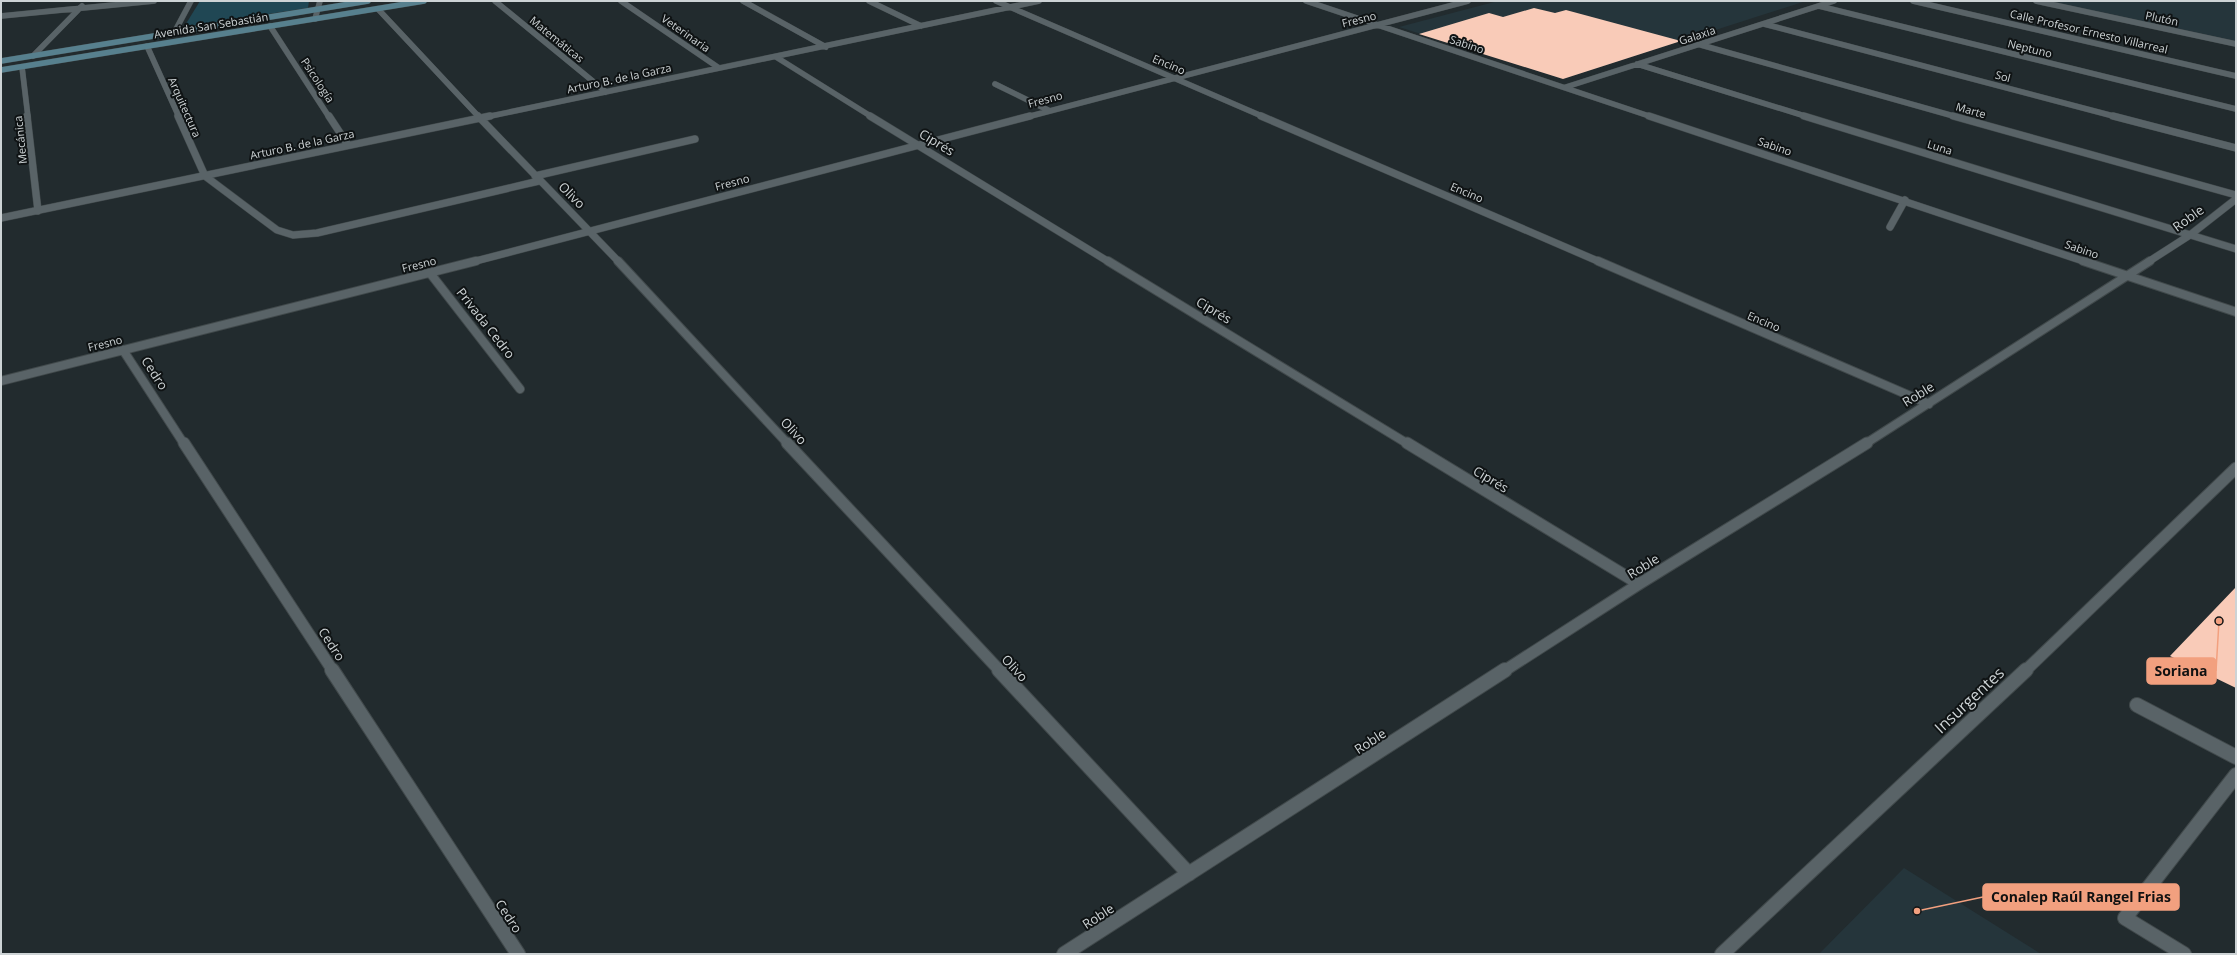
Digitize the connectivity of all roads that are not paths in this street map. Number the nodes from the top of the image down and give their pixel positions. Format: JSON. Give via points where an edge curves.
{"nodes":[{"id":1,"x":86,"y":1,"type":"edge"},
{"id":2,"x":154,"y":1,"type":"edge"},
{"id":3,"x":191,"y":1,"type":"edge"},
{"id":4,"x":320,"y":1,"type":"edge"},
{"id":5,"x":368,"y":1,"type":"edge"},
{"id":6,"x":424,"y":1,"type":"edge"},
{"id":7,"x":495,"y":1,"type":"edge"},
{"id":8,"x":621,"y":1,"type":"edge"},
{"id":9,"x":743,"y":1,"type":"edge"},
{"id":10,"x":869,"y":1,"type":"edge"},
{"id":11,"x":996,"y":1,"type":"edge"},
{"id":12,"x":1039,"y":1,"type":"edge"},
{"id":13,"x":1306,"y":1,"type":"edge"},
{"id":14,"x":1463,"y":1,"type":"edge"},
{"id":15,"x":1834,"y":1,"type":"edge"},
{"id":16,"x":1913,"y":1,"type":"edge"},
{"id":17,"x":2036,"y":1,"type":"edge"},
{"id":18,"x":1819,"y":6,"type":"junction"},
{"id":19,"x":1009,"y":7,"type":"junction"},
{"id":20,"x":81,"y":8,"type":"junction"},
{"id":21,"x":378,"y":8,"type":"junction"},
{"id":22,"x":318,"y":9,"type":"junction"},
{"id":23,"x":1,"y":16,"type":"edge"},
{"id":24,"x":315,"y":19,"type":"junction"},
{"id":25,"x":1764,"y":24,"type":"junction"},
{"id":26,"x":1379,"y":25,"type":"junction"},
{"id":27,"x":270,"y":26,"type":"junction"},
{"id":28,"x":921,"y":26,"type":"junction"},
{"id":29,"x":174,"y":33,"type":"junction"},
{"id":30,"x":2236,"y":44,"type":"edge"},
{"id":31,"x":1701,"y":45,"type":"junction"},
{"id":32,"x":147,"y":46,"type":"junction"},
{"id":33,"x":826,"y":47,"type":"junction"},
{"id":34,"x":33,"y":56,"type":"junction"},
{"id":35,"x":776,"y":57,"type":"junction"},
{"id":36,"x":1,"y":61,"type":"edge"},
{"id":37,"x":1637,"y":64,"type":"junction"},
{"id":38,"x":22,"y":67,"type":"junction"},
{"id":39,"x":719,"y":68,"type":"junction"},
{"id":40,"x":1,"y":70,"type":"edge"},
{"id":41,"x":2236,"y":76,"type":"edge"},
{"id":42,"x":1172,"y":77,"type":"junction"},
{"id":43,"x":995,"y":84,"type":"dead end"},
{"id":44,"x":1566,"y":87,"type":"junction"},
{"id":45,"x":606,"y":92,"type":"junction"},
{"id":46,"x":2236,"y":109,"type":"edge"},
{"id":47,"x":1048,"y":110,"type":"junction"},
{"id":48,"x":483,"y":118,"type":"junction"},
{"id":49,"x":695,"y":139,"type":"dead end"},
{"id":50,"x":348,"y":145,"type":"junction"},
{"id":51,"x":917,"y":145,"type":"junction"},
{"id":52,"x":2236,"y":148,"type":"edge"},
{"id":53,"x":205,"y":176,"type":"junction"},
{"id":54,"x":537,"y":179,"type":"junction"},
{"id":55,"x":2236,"y":195,"type":"edge"},
{"id":56,"x":2236,"y":199,"type":"edge"},
{"id":57,"x":1905,"y":200,"type":"junction"},
{"id":58,"x":38,"y":211,"type":"junction"},
{"id":59,"x":1,"y":218,"type":"edge"},
{"id":60,"x":1890,"y":227,"type":"dead end"},
{"id":61,"x":590,"y":231,"type":"junction"},
{"id":62,"x":2190,"y":235,"type":"junction"},
{"id":63,"x":2236,"y":249,"type":"edge"},
{"id":64,"x":430,"y":273,"type":"junction"},
{"id":65,"x":2129,"y":275,"type":"junction"},
{"id":66,"x":2236,"y":312,"type":"edge"},
{"id":67,"x":123,"y":350,"type":"junction"},
{"id":68,"x":1,"y":381,"type":"edge"},
{"id":69,"x":520,"y":388,"type":"dead end"},
{"id":70,"x":1929,"y":404,"type":"junction"},
{"id":71,"x":2236,"y":468,"type":"edge"},
{"id":72,"x":1639,"y":584,"type":"junction"},
{"id":73,"x":2137,"y":705,"type":"dead end"},
{"id":74,"x":2236,"y":757,"type":"edge"},
{"id":75,"x":2236,"y":775,"type":"edge"},
{"id":76,"x":1189,"y":874,"type":"junction"},
{"id":77,"x":518,"y":954,"type":"edge"},
{"id":78,"x":1064,"y":954,"type":"edge"},
{"id":79,"x":1722,"y":954,"type":"edge"},
{"id":80,"x":2184,"y":954,"type":"edge"}],
"edges":[{"from":1,"to":20,"type":"street"},
{"from":2,"to":20,"type":"street"},
{"from":3,"to":29,"type":"street"},
{"from":4,"to":22,"type":"street"},
{"from":5,"to":22,"type":"main road","name":"Avenida San Sebastián"},
{"from":6,"to":21,"type":"main road","name":"Avenida San Sebastián"},
{"from":7,"to":45,"type":"street","name":"Matemáticas"},
{"from":8,"to":39,"type":"street","name":"Veterinaria"},
{"from":9,"to":33,"type":"street"},
{"from":10,"to":28,"type":"street"},
{"from":11,"to":19,"type":"street","name":"Encino"},
{"from":12,"to":19,"type":"street","name":"Arturo B. de la Garza"},
{"from":13,"to":26,"type":"street","name":"Sabino"},
{"from":14,"to":26,"type":"street","name":"Fresno"},
{"from":15,"to":18,"type":"street","name":"Galaxia"},
{"from":16,"to":41,"type":"street","name":"Calle Profesor Ernesto Villarreal"},
{"from":17,"to":30,"type":"street","name":"Plutón"},
{"from":18,"to":25,"type":"street","name":"Galaxia"},
{"from":18,"to":46,"type":"street","name":"Neptuno"},
{"from":19,"to":28,"type":"street","name":"Arturo B. de la Garza"},
{"from":19,"to":42,"type":"street","name":"Encino"},
{"from":20,"to":23,"type":"street"},
{"from":20,"to":34,"type":"street"},
{"from":21,"to":24,"type":"main road","name":"Avenida San Sebastián"},
{"from":21,"to":48,"type":"street","name":"Olivo"},
{"from":22,"to":24,"type":"street"},
{"from":22,"to":29,"type":"main road","name":"Avenida San Sebastián"},
{"from":24,"to":27,"type":"main road","name":"Avenida San Sebastián"},
{"from":25,"to":31,"type":"street","name":"Galaxia"},
{"from":25,"to":52,"type":"street","name":"Sol"},
{"from":26,"to":42,"type":"street","name":"Fresno"},
{"from":26,"to":44,"type":"street","name":"Sabino"},
{"from":27,"to":32,"type":"main road","name":"Avenida San Sebastián"},
{"from":27,"to":50,"type":"street","name":"Psicología"},
{"from":28,"to":33,"type":"street","name":"Arturo B. de la Garza"},
{"from":29,"to":34,"type":"main road","name":"Avenida San Sebastián"},
{"from":31,"to":37,"type":"street","name":"Galaxia"},
{"from":31,"to":55,"type":"street","name":"Marte"},
{"from":32,"to":38,"type":"main road","name":"Avenida San Sebastián"},
{"from":32,"to":53,"type":"street","name":"Arquitectura"},
{"from":33,"to":35,"type":"street","name":"Arturo B. de la Garza"},
{"from":34,"to":36,"type":"main road","name":"Avenida San Sebastián"},
{"from":35,"to":39,"type":"street","name":"Arturo B. de la Garza"},
{"from":35,"to":51,"type":"street","name":"Ciprés"},
{"from":37,"to":44,"type":"street","name":"Galaxia"},
{"from":37,"to":62,"type":"street","name":"Luna"},
{"from":38,"to":40,"type":"main road","name":"Avenida San Sebastián"},
{"from":38,"to":58,"type":"street","name":"Mecánica"},
{"from":39,"to":45,"type":"street","name":"Arturo B. de la Garza"},
{"from":42,"to":47,"type":"street","name":"Fresno"},
{"from":42,"to":70,"type":"street","name":"Encino"},
{"from":43,"to":47,"type":"street"},
{"from":44,"to":57,"type":"street","name":"Sabino"},
{"from":45,"to":48,"type":"street","name":"Arturo B. de la Garza"},
{"from":47,"to":51,"type":"street","name":"Fresno"},
{"from":48,"to":50,"type":"street","name":"Arturo B. de la Garza"},
{"from":48,"to":54,"type":"street","name":"Olivo"},
{"from":49,"to":54,"type":"street"},
{"from":50,"to":53,"type":"street","name":"Arturo B. de la Garza"},
{"from":51,"to":61,"type":"street","name":"Fresno"},
{"from":51,"to":72,"type":"street","name":"Ciprés"},
{"from":53,"to":54,"type":"street","via":[[277,230],[293,235],[317,233]]},
{"from":53,"to":58,"type":"street","name":"Arturo B. de la Garza"},
{"from":54,"to":61,"type":"street","name":"Olivo"},
{"from":56,"to":62,"type":"street","name":"Roble"},
{"from":57,"to":60,"type":"street"},
{"from":57,"to":65,"type":"street","name":"Sabino"},
{"from":58,"to":59,"type":"street","name":"Arturo B. de la Garza"},
{"from":61,"to":64,"type":"street","name":"Fresno"},
{"from":61,"to":76,"type":"street","name":"Olivo"},
{"from":62,"to":63,"type":"street","name":"Luna"},
{"from":62,"to":65,"type":"street","name":"Roble"},
{"from":64,"to":67,"type":"street","name":"Fresno"},
{"from":64,"to":69,"type":"street","name":"Privada Cedro"},
{"from":65,"to":66,"type":"street","name":"Sabino"},
{"from":65,"to":70,"type":"street","name":"Roble"},
{"from":67,"to":68,"type":"street","name":"Fresno"},
{"from":67,"to":77,"type":"street","name":"Cedro"},
{"from":70,"to":72,"type":"street","name":"Roble"},
{"from":71,"to":79,"type":"street","name":"Insurgentes","via":[[2094,606]]},
{"from":72,"to":76,"type":"street","name":"Roble"},
{"from":73,"to":74,"type":"street"},
{"from":75,"to":80,"type":"street","via":[[2125,918]]},
{"from":76,"to":78,"type":"street","name":"Roble"}]}
